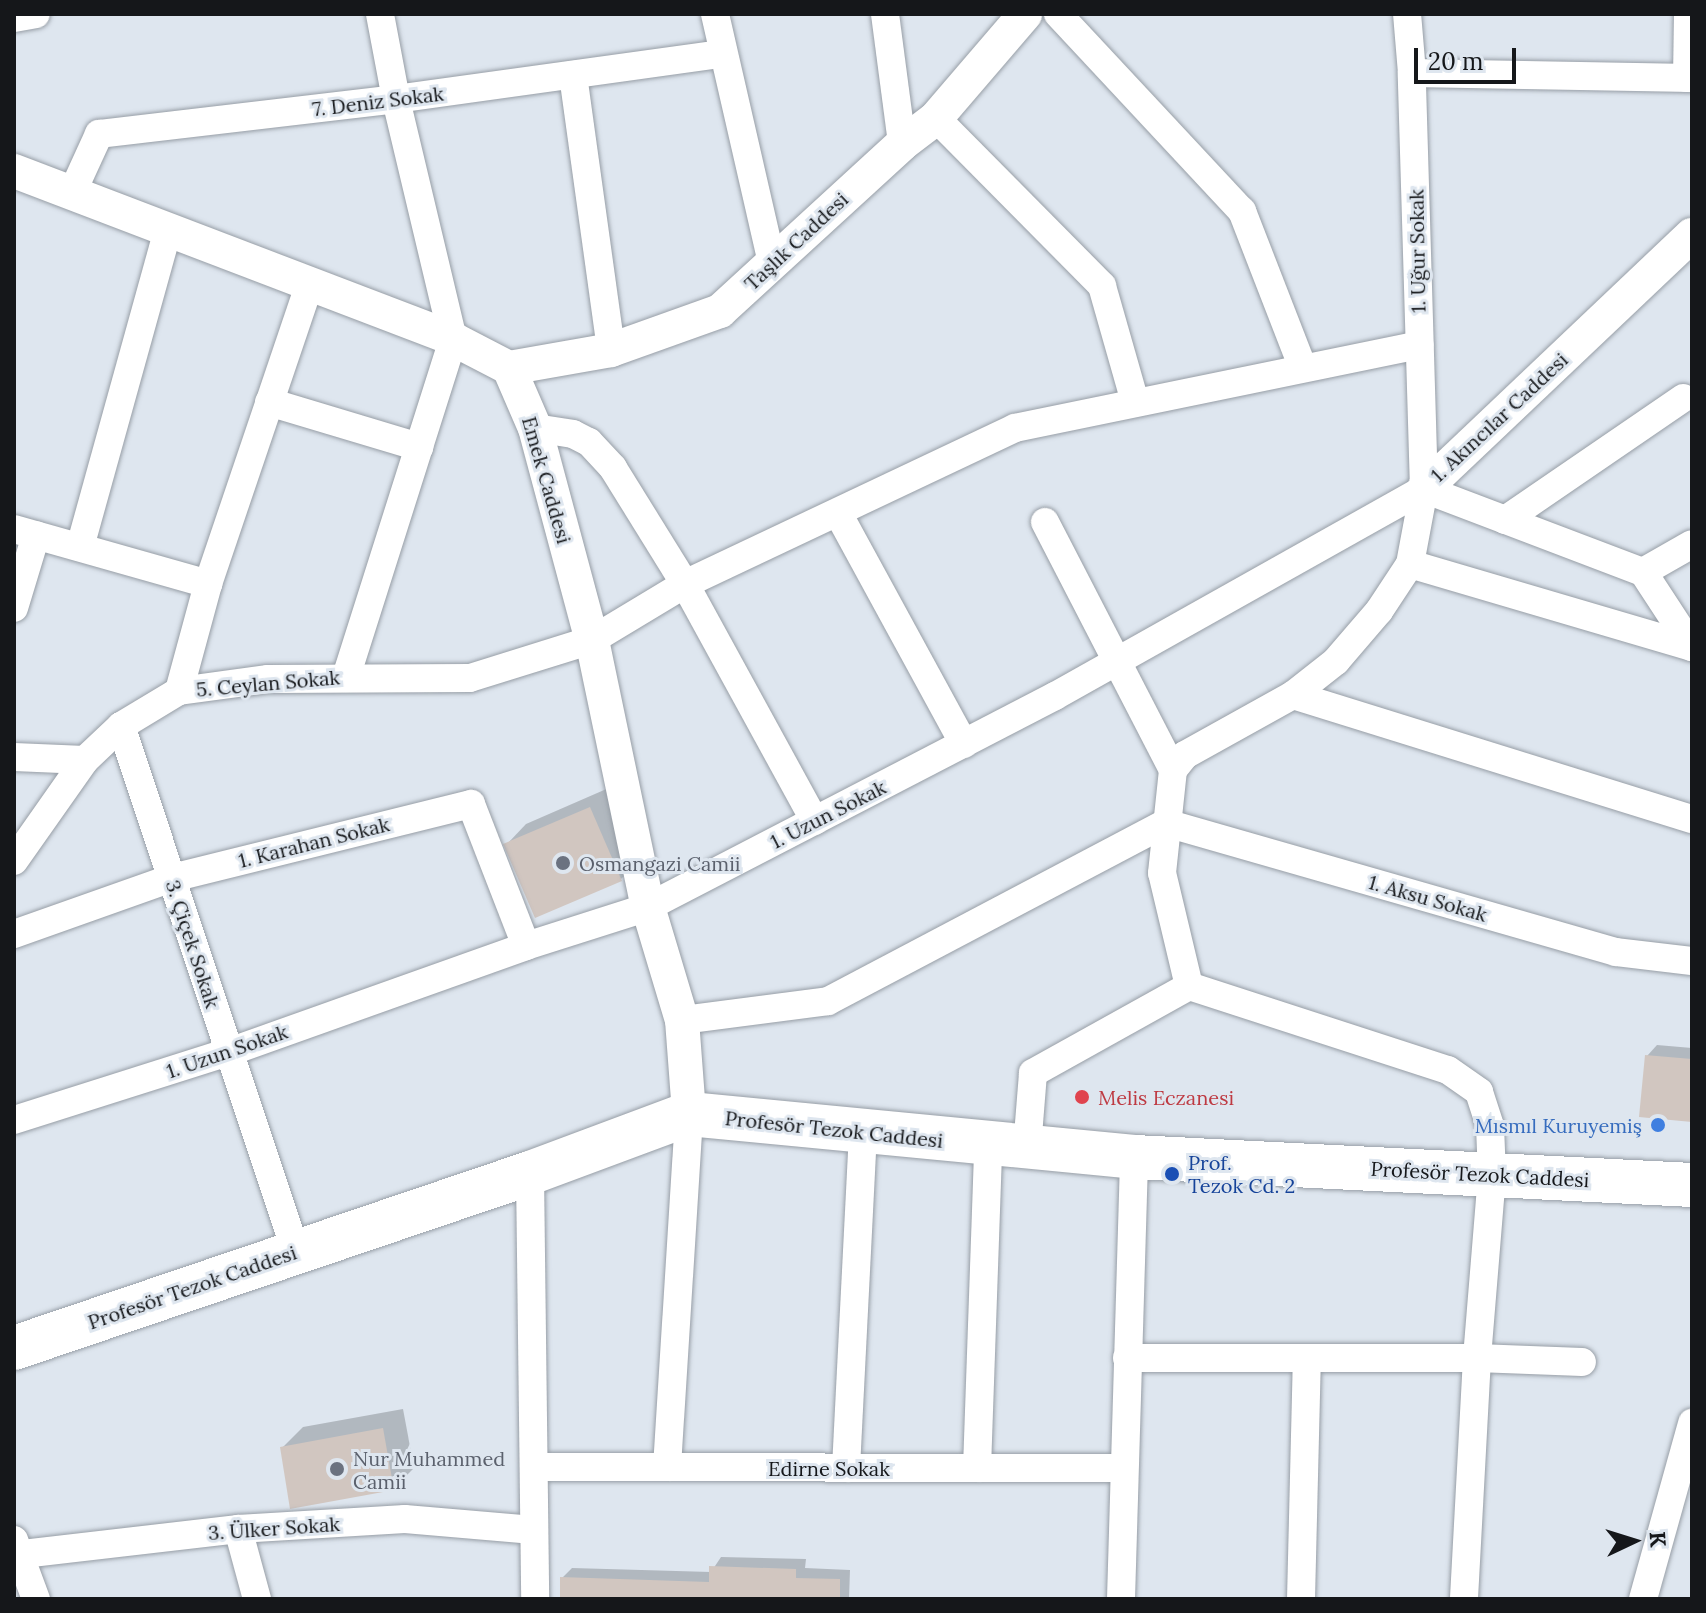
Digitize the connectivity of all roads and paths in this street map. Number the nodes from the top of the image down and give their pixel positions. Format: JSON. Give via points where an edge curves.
{"nodes":[{"id":1,"x":36,"y":14,"type":"edge"},
{"id":2,"x":380,"y":14,"type":"edge"},
{"id":3,"x":715,"y":14,"type":"edge"},
{"id":4,"x":885,"y":14,"type":"edge"},
{"id":5,"x":1058,"y":14,"type":"edge"},
{"id":6,"x":1407,"y":14,"type":"edge"},
{"id":7,"x":1688,"y":14,"type":"edge"},
{"id":8,"x":14,"y":18,"type":"edge"},
{"id":9,"x":1014,"y":20,"type":"edge"},
{"id":10,"x":721,"y":54,"type":"junction"},
{"id":11,"x":1412,"y":73,"type":"junction"},
{"id":12,"x":573,"y":75,"type":"junction"},
{"id":13,"x":1690,"y":78,"type":"edge"},
{"id":14,"x":396,"y":99,"type":"junction"},
{"id":15,"x":936,"y":118,"type":"junction"},
{"id":16,"x":902,"y":144,"type":"junction"},
{"id":17,"x":14,"y":171,"type":"edge"},
{"id":18,"x":72,"y":193,"type":"junction"},
{"id":19,"x":168,"y":229,"type":"junction"},
{"id":20,"x":1692,"y":235,"type":"edge"},
{"id":21,"x":772,"y":263,"type":"junction"},
{"id":22,"x":309,"y":285,"type":"junction"},
{"id":23,"x":453,"y":339,"type":"junction"},
{"id":24,"x":1420,"y":345,"type":"junction"},
{"id":25,"x":611,"y":350,"type":"junction"},
{"id":26,"x":509,"y":368,"type":"junction"},
{"id":27,"x":1303,"y":368,"type":"junction"},
{"id":28,"x":1683,"y":398,"type":"dead end"},
{"id":29,"x":269,"y":402,"type":"junction"},
{"id":30,"x":1135,"y":402,"type":"junction"},
{"id":31,"x":535,"y":428,"type":"junction"},
{"id":32,"x":419,"y":447,"type":"junction"},
{"id":33,"x":1424,"y":489,"type":"junction"},
{"id":34,"x":838,"y":513,"type":"junction"},
{"id":35,"x":1505,"y":520,"type":"junction"},
{"id":36,"x":1045,"y":522,"type":"dead end"},
{"id":37,"x":25,"y":532,"type":"edge"},
{"id":38,"x":1692,"y":544,"type":"edge"},
{"id":39,"x":80,"y":547,"type":"junction"},
{"id":40,"x":1410,"y":564,"type":"junction"},
{"id":41,"x":1643,"y":572,"type":"junction"},
{"id":42,"x":208,"y":584,"type":"junction"},
{"id":43,"x":685,"y":584,"type":"junction"},
{"id":44,"x":14,"y":608,"type":"edge"},
{"id":45,"x":592,"y":640,"type":"junction"},
{"id":46,"x":1692,"y":647,"type":"edge"},
{"id":47,"x":1117,"y":662,"type":"junction"},
{"id":48,"x":346,"y":677,"type":"junction"},
{"id":49,"x":179,"y":691,"type":"junction"},
{"id":50,"x":1293,"y":695,"type":"junction"},
{"id":51,"x":121,"y":726,"type":"junction"},
{"id":52,"x":964,"y":744,"type":"junction"},
{"id":53,"x":14,"y":757,"type":"edge"},
{"id":54,"x":85,"y":760,"type":"junction"},
{"id":55,"x":1173,"y":770,"type":"junction"},
{"id":56,"x":1692,"y":819,"type":"edge"},
{"id":57,"x":815,"y":821,"type":"junction"},
{"id":58,"x":1166,"y":823,"type":"junction"},
{"id":59,"x":14,"y":861,"type":"edge"},
{"id":60,"x":172,"y":878,"type":"junction"},
{"id":61,"x":648,"y":907,"type":"junction"},
{"id":62,"x":14,"y":934,"type":"edge"},
{"id":63,"x":526,"y":946,"type":"junction"},
{"id":64,"x":1692,"y":961,"type":"edge"},
{"id":65,"x":1189,"y":986,"type":"junction"},
{"id":66,"x":682,"y":1020,"type":"junction"},
{"id":67,"x":229,"y":1052,"type":"junction"},
{"id":68,"x":689,"y":1114,"type":"junction"},
{"id":69,"x":14,"y":1120,"type":"edge"},
{"id":70,"x":863,"y":1131,"type":"junction"},
{"id":71,"x":1008,"y":1146,"type":"junction"},
{"id":72,"x":1134,"y":1157,"type":"junction"},
{"id":73,"x":530,"y":1173,"type":"junction"},
{"id":74,"x":1492,"y":1175,"type":"junction"},
{"id":75,"x":1692,"y":1185,"type":"edge"},
{"id":76,"x":296,"y":1252,"type":"junction"},
{"id":77,"x":14,"y":1348,"type":"edge"},
{"id":78,"x":1127,"y":1358,"type":"junction"},
{"id":79,"x":1477,"y":1358,"type":"junction"},
{"id":80,"x":1307,"y":1359,"type":"junction"},
{"id":81,"x":1582,"y":1362,"type":"dead end"},
{"id":82,"x":1692,"y":1423,"type":"edge"},
{"id":83,"x":534,"y":1467,"type":"junction"},
{"id":84,"x":667,"y":1467,"type":"junction"},
{"id":85,"x":846,"y":1468,"type":"junction"},
{"id":86,"x":977,"y":1468,"type":"junction"},
{"id":87,"x":1124,"y":1468,"type":"junction"},
{"id":88,"x":1680,"y":1513,"type":"edge"},
{"id":89,"x":238,"y":1529,"type":"junction"},
{"id":90,"x":534,"y":1530,"type":"junction"},
{"id":91,"x":15,"y":1549,"type":"edge"},
{"id":92,"x":36,"y":1599,"type":"edge"},
{"id":93,"x":257,"y":1599,"type":"edge"},
{"id":94,"x":535,"y":1599,"type":"edge"},
{"id":95,"x":1121,"y":1599,"type":"edge"},
{"id":96,"x":1301,"y":1599,"type":"edge"},
{"id":97,"x":1464,"y":1599,"type":"edge"},
{"id":98,"x":1643,"y":1599,"type":"edge"}],
"edges":[{"from":1,"to":8,"type":"street"},
{"from":2,"to":14,"type":"street"},
{"from":3,"to":10,"type":"street"},
{"from":4,"to":16,"type":"street"},
{"from":5,"to":27,"type":"street","via":[[1242,211]]},
{"from":6,"to":11,"type":"street","name":"1. Uğur Sokak"},
{"from":7,"to":13,"type":"street"},
{"from":9,"to":15,"type":"street","name":"Taşlık Caddesi"},
{"from":10,"to":12,"type":"street","name":"7. Deniz Sokak"},
{"from":10,"to":21,"type":"street"},
{"from":11,"to":13,"type":"street"},
{"from":11,"to":24,"type":"street","name":"1. Uğur Sokak"},
{"from":12,"to":14,"type":"street","name":"7. Deniz Sokak"},
{"from":12,"to":25,"type":"street"},
{"from":14,"to":18,"type":"street","name":"7. Deniz Sokak","via":[[99,134]]},
{"from":14,"to":23,"type":"street"},
{"from":15,"to":16,"type":"street","name":"Taşlık Caddesi"},
{"from":15,"to":30,"type":"street","via":[[1102,286]]},
{"from":16,"to":21,"type":"street","name":"Taşlık Caddesi"},
{"from":17,"to":18,"type":"street"},
{"from":18,"to":19,"type":"street"},
{"from":19,"to":22,"type":"street"},
{"from":19,"to":39,"type":"street"},
{"from":20,"to":33,"type":"street","name":"1. Akıncılar Caddesi"},
{"from":21,"to":25,"type":"street","name":"Taşlık Caddesi","via":[[720,311]]},
{"from":22,"to":23,"type":"street"},
{"from":22,"to":29,"type":"street"},
{"from":23,"to":26,"type":"street"},
{"from":23,"to":32,"type":"street"},
{"from":24,"to":27,"type":"street","name":"5. Ceylan Sokak"},
{"from":24,"to":33,"type":"street","name":"1. Uğur Sokak"},
{"from":25,"to":26,"type":"street","name":"Taşlık Caddesi"},
{"from":26,"to":31,"type":"street","name":"Emek Caddesi"},
{"from":27,"to":30,"type":"street","name":"5. Ceylan Sokak"},
{"from":28,"to":35,"type":"street"},
{"from":29,"to":32,"type":"street"},
{"from":29,"to":42,"type":"street"},
{"from":30,"to":34,"type":"street","name":"5. Ceylan Sokak","via":[[1015,428]]},
{"from":31,"to":43,"type":"street","via":[[573,434],[602,454]]},
{"from":31,"to":45,"type":"street","name":"Emek Caddesi"},
{"from":32,"to":48,"type":"street"},
{"from":33,"to":35,"type":"street"},
{"from":33,"to":40,"type":"street","name":"1. Akıncılar Caddesi"},
{"from":33,"to":47,"type":"street","name":"1. Uzun Sokak"},
{"from":34,"to":43,"type":"street","name":"5. Ceylan Sokak"},
{"from":34,"to":52,"type":"street"},
{"from":35,"to":41,"type":"street"},
{"from":36,"to":47,"type":"street"},
{"from":37,"to":39,"type":"street"},
{"from":37,"to":44,"type":"street"},
{"from":38,"to":41,"type":"street"},
{"from":39,"to":42,"type":"street"},
{"from":40,"to":46,"type":"street"},
{"from":40,"to":50,"type":"street","name":"1. Akıncılar Caddesi","via":[[1336,661]]},
{"from":41,"to":46,"type":"street"},
{"from":42,"to":49,"type":"street"},
{"from":43,"to":45,"type":"street","name":"5. Ceylan Sokak"},
{"from":43,"to":57,"type":"street"},
{"from":45,"to":48,"type":"street","name":"5. Ceylan Sokak","via":[[470,678]]},
{"from":45,"to":61,"type":"street","name":"Emek Caddesi"},
{"from":47,"to":52,"type":"street","name":"1. Uzun Sokak"},
{"from":47,"to":55,"type":"street"},
{"from":48,"to":49,"type":"street","name":"5. Ceylan Sokak","via":[[268,679]]},
{"from":49,"to":51,"type":"street","name":"5. Ceylan Sokak"},
{"from":50,"to":55,"type":"street","name":"1. Akıncılar Caddesi","via":[[1185,755]]},
{"from":50,"to":56,"type":"street"},
{"from":51,"to":54,"type":"street","name":"5. Ceylan Sokak"},
{"from":51,"to":60,"type":"street","name":"3. Çiçek Sokak"},
{"from":52,"to":57,"type":"street","name":"1. Uzun Sokak"},
{"from":53,"to":54,"type":"street"},
{"from":54,"to":59,"type":"street","name":"5. Ceylan Sokak"},
{"from":55,"to":58,"type":"street"},
{"from":57,"to":61,"type":"street","name":"1. Uzun Sokak"},
{"from":58,"to":64,"type":"street","name":"1. Aksu Sokak","via":[[1616,952]]},
{"from":58,"to":65,"type":"street","via":[[1162,873]]},
{"from":58,"to":66,"type":"street","via":[[828,1001]]},
{"from":60,"to":62,"type":"street","name":"1. Karahan Sokak"},
{"from":60,"to":63,"type":"street","name":"1. Karahan Sokak","via":[[471,804]]},
{"from":60,"to":67,"type":"street","name":"3. Çiçek Sokak"},
{"from":61,"to":63,"type":"street","name":"1. Uzun Sokak"},
{"from":61,"to":66,"type":"street","name":"Emek Caddesi"},
{"from":63,"to":67,"type":"street","name":"1. Uzun Sokak"},
{"from":65,"to":71,"type":"street","via":[[1033,1073]]},
{"from":65,"to":74,"type":"street","via":[[1448,1070],[1479,1092],[1490,1126]]},
{"from":66,"to":68,"type":"street","name":"Emek Caddesi"},
{"from":67,"to":69,"type":"street","name":"1. Uzun Sokak"},
{"from":67,"to":76,"type":"street","name":"3. Çiçek Sokak"},
{"from":68,"to":70,"type":"main road","name":"Profesör Tezok Caddesi"},
{"from":68,"to":73,"type":"main road","name":"Profesör Tezok Caddesi"},
{"from":68,"to":84,"type":"street"},
{"from":70,"to":71,"type":"main road","name":"Profesör Tezok Caddesi"},
{"from":70,"to":85,"type":"street"},
{"from":71,"to":72,"type":"main road","name":"Profesör Tezok Caddesi"},
{"from":71,"to":86,"type":"street"},
{"from":72,"to":74,"type":"main road","name":"Profesör Tezok Caddesi"},
{"from":72,"to":78,"type":"street"},
{"from":73,"to":76,"type":"main road","name":"Profesör Tezok Caddesi"},
{"from":73,"to":83,"type":"street"},
{"from":74,"to":75,"type":"main road","name":"Profesör Tezok Caddesi"},
{"from":74,"to":79,"type":"street"},
{"from":76,"to":77,"type":"main road","name":"Profesör Tezok Caddesi"},
{"from":78,"to":80,"type":"street"},
{"from":78,"to":87,"type":"street"},
{"from":79,"to":80,"type":"street"},
{"from":79,"to":81,"type":"street"},
{"from":79,"to":97,"type":"street"},
{"from":80,"to":96,"type":"street"},
{"from":82,"to":88,"type":"street"},
{"from":83,"to":84,"type":"street","name":"Edirne Sokak"},
{"from":83,"to":90,"type":"street"},
{"from":84,"to":85,"type":"street","name":"Edirne Sokak"},
{"from":85,"to":86,"type":"street","name":"Edirne Sokak"},
{"from":86,"to":87,"type":"street","name":"Edirne Sokak"},
{"from":87,"to":95,"type":"street"},
{"from":88,"to":98,"type":"street"},
{"from":89,"to":90,"type":"street","name":"3. Ülker Sokak","via":[[405,1519]]},
{"from":89,"to":91,"type":"street","name":"3. Ülker Sokak"},
{"from":89,"to":93,"type":"street"},
{"from":90,"to":94,"type":"street"},
{"from":91,"to":92,"type":"street"}]}
